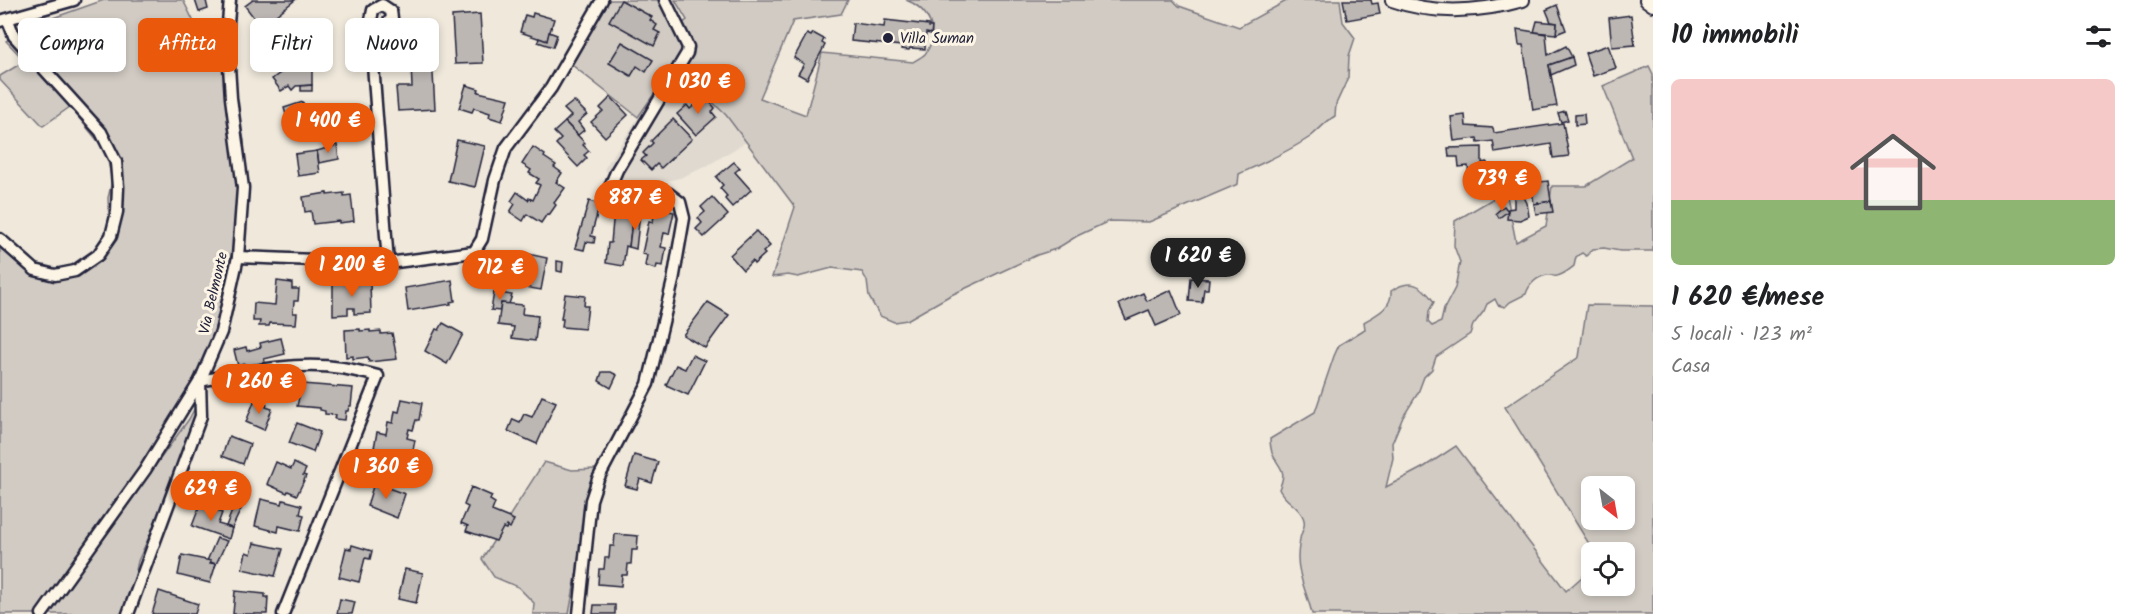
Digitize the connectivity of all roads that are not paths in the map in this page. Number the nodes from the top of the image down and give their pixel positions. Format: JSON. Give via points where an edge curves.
{"nodes":[{"id":1,"x":74,"y":0,"type":"edge"},
{"id":2,"x":230,"y":0,"type":"edge"},
{"id":3,"x":602,"y":0,"type":"edge"},
{"id":4,"x":665,"y":0,"type":"edge"},
{"id":5,"x":1392,"y":0,"type":"edge"},
{"id":6,"x":1523,"y":0,"type":"edge"},
{"id":7,"x":1646,"y":0,"type":"edge"},
{"id":8,"x":1653,"y":5,"type":"edge"},
{"id":9,"x":4,"y":20,"type":"edge"},
{"id":10,"x":373,"y":72,"type":"edge"},
{"id":11,"x":0,"y":239,"type":"edge"},
{"id":12,"x":238,"y":257,"type":"junction"},
{"id":13,"x":388,"y":263,"type":"junction"},
{"id":14,"x":200,"y":381,"type":"junction"},
{"id":15,"x":42,"y":614,"type":"edge"},
{"id":16,"x":128,"y":614,"type":"edge"},
{"id":17,"x":283,"y":614,"type":"edge"},
{"id":18,"x":579,"y":614,"type":"edge"}],
"edges":[{"from":1,"to":9,"type":"street"},
{"from":2,"to":12,"type":"street","name":"Via Belmonte","via":[[227,34],[231,98],[243,188]]},
{"from":3,"to":13,"type":"street","via":[[551,88],[506,148],[479,246],[474,252]]},
{"from":4,"to":18,"type":"street","via":[[688,47],[687,53],[617,170],[611,184],[612,196],[625,205],[636,206],[652,196],[668,193],[680,202],[684,218],[648,384],[591,500]]},
{"from":5,"to":6,"type":"street","via":[[1468,11]]},
{"from":7,"to":8,"type":"street"},
{"from":9,"to":11,"type":"street","via":[[101,132],[116,162],[118,187],[111,236],[98,255],[75,271],[55,275],[35,270]]},
{"from":10,"to":13,"type":"street"},
{"from":12,"to":13,"type":"street"},
{"from":12,"to":14,"type":"street","name":"Via Belmonte","via":[[221,332]]},
{"from":14,"to":15,"type":"street","name":"Via Belmonte","via":[[145,470]]},
{"from":14,"to":16,"type":"street","via":[[201,416]]},
{"from":14,"to":17,"type":"street","via":[[302,366],[341,368],[378,376]]}]}
